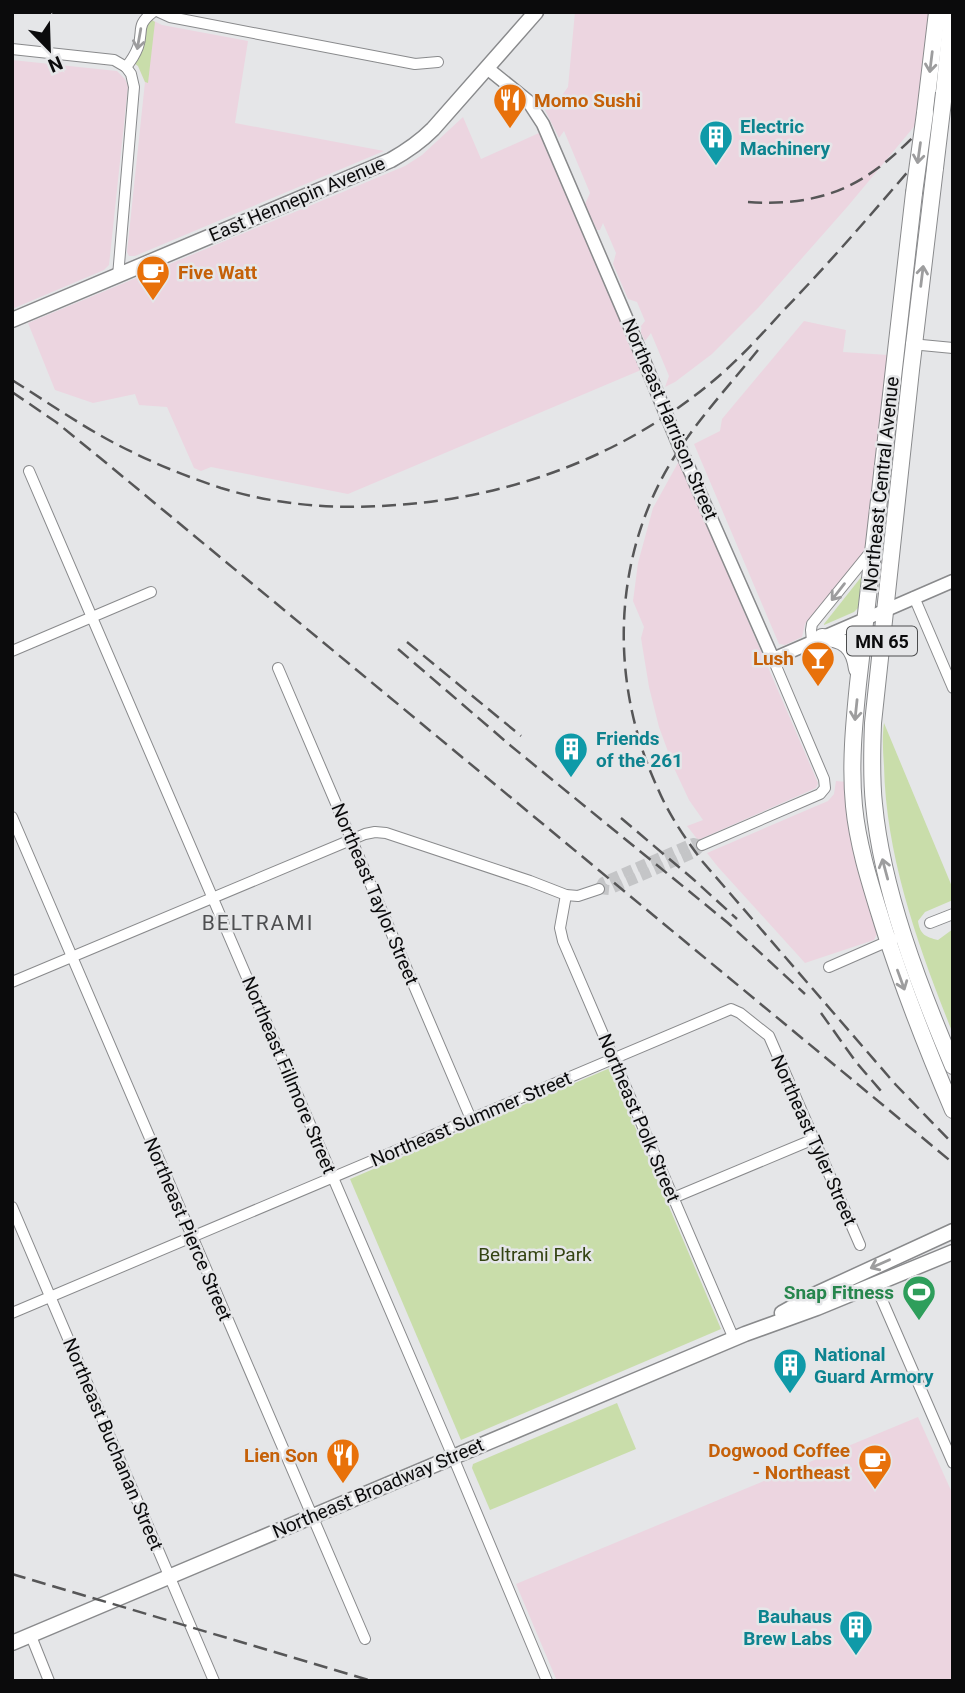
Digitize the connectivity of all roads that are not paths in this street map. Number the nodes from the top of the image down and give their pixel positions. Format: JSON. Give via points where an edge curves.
{"nodes":[{"id":1,"x":153,"y":12,"type":"edge"},
{"id":2,"x":159,"y":12,"type":"edge"},
{"id":3,"x":536,"y":12,"type":"edge"},
{"id":4,"x":937,"y":12,"type":"edge"},
{"id":5,"x":952,"y":12,"type":"edge"},
{"id":6,"x":12,"y":49,"type":"edge"},
{"id":7,"x":438,"y":62,"type":"dead end"},
{"id":8,"x":126,"y":67,"type":"junction"},
{"id":9,"x":487,"y":68,"type":"junction"},
{"id":10,"x":118,"y":276,"type":"junction"},
{"id":11,"x":12,"y":320,"type":"edge"},
{"id":12,"x":896,"y":342,"type":"junction"},
{"id":13,"x":914,"y":344,"type":"junction"},
{"id":14,"x":953,"y":348,"type":"edge"},
{"id":15,"x":29,"y":471,"type":"dead end"},
{"id":16,"x":874,"y":547,"type":"junction"},
{"id":17,"x":953,"y":581,"type":"edge"},
{"id":18,"x":151,"y":592,"type":"dead end"},
{"id":19,"x":914,"y":597,"type":"junction"},
{"id":20,"x":885,"y":610,"type":"junction"},
{"id":21,"x":91,"y":617,"type":"junction"},
{"id":22,"x":866,"y":618,"type":"junction"},
{"id":23,"x":817,"y":639,"type":"junction"},
{"id":24,"x":12,"y":651,"type":"edge"},
{"id":25,"x":773,"y":659,"type":"junction"},
{"id":26,"x":278,"y":668,"type":"dead end"},
{"id":27,"x":858,"y":684,"type":"junction"},
{"id":28,"x":953,"y":688,"type":"edge"},
{"id":29,"x":12,"y":817,"type":"edge"},
{"id":30,"x":352,"y":838,"type":"junction"},
{"id":31,"x":702,"y":845,"type":"dead end"},
{"id":32,"x":599,"y":889,"type":"tunnel mouth"},
{"id":33,"x":566,"y":895,"type":"junction"},
{"id":34,"x":212,"y":897,"type":"junction"},
{"id":35,"x":953,"y":914,"type":"edge"},
{"id":36,"x":930,"y":923,"type":"dead end"},
{"id":37,"x":903,"y":935,"type":"junction"},
{"id":38,"x":888,"y":942,"type":"junction"},
{"id":39,"x":71,"y":956,"type":"junction"},
{"id":40,"x":829,"y":967,"type":"dead end"},
{"id":41,"x":12,"y":982,"type":"edge"},
{"id":42,"x":769,"y":1036,"type":"joint"},
{"id":43,"x":613,"y":1058,"type":"junction"},
{"id":44,"x":953,"y":1066,"type":"edge"},
{"id":45,"x":953,"y":1110,"type":"edge"},
{"id":46,"x":471,"y":1119,"type":"junction"},
{"id":47,"x":814,"y":1139,"type":"junction"},
{"id":48,"x":333,"y":1177,"type":"junction"},
{"id":49,"x":673,"y":1198,"type":"junction"},
{"id":50,"x":12,"y":1207,"type":"edge"},
{"id":51,"x":948,"y":1233,"type":"edge"},
{"id":52,"x":191,"y":1237,"type":"junction"},
{"id":53,"x":860,"y":1245,"type":"dead end"},
{"id":54,"x":952,"y":1253,"type":"edge"},
{"id":55,"x":875,"y":1284,"type":"junction"},
{"id":56,"x":51,"y":1297,"type":"junction"},
{"id":57,"x":12,"y":1313,"type":"edge"},
{"id":58,"x":739,"y":1337,"type":"junction"},
{"id":59,"x":453,"y":1457,"type":"junction"},
{"id":60,"x":953,"y":1463,"type":"edge"},
{"id":61,"x":313,"y":1516,"type":"junction"},
{"id":62,"x":170,"y":1577,"type":"junction"},
{"id":63,"x":22,"y":1639,"type":"edge"},
{"id":64,"x":365,"y":1639,"type":"dead end"},
{"id":65,"x":49,"y":1681,"type":"edge"},
{"id":66,"x":214,"y":1681,"type":"edge"},
{"id":67,"x":547,"y":1681,"type":"edge"}],
"edges":[{"from":1,"to":8,"type":"street","one_way":true,"via":[[141,25],[137,50]]},
{"from":2,"to":7,"type":"street","via":[[415,64]]},
{"from":3,"to":9,"type":"main road","name":"East Hennepin Avenue"},
{"from":4,"to":12,"type":"main road","name":"Northeast Central Avenue","number":"MN 65","one_way":true,"bridge":true},
{"from":13,"to":5,"type":"main road","name":"Northeast Central Avenue","number":"MN 65","one_way":true,"bridge":true},
{"from":6,"to":8,"type":"street","via":[[114,60]]},
{"from":8,"to":10,"type":"street","via":[[134,87]]},
{"from":9,"to":10,"type":"main road","name":"East Hennepin Avenue","via":[[424,138],[391,160]]},
{"from":9,"to":25,"type":"street","name":"Northeast Harrison Street","via":[[528,101],[543,124]]},
{"from":10,"to":11,"type":"main road","name":"East Hennepin Avenue"},
{"from":12,"to":13,"type":"street"},
{"from":12,"to":16,"type":"main road","name":"Northeast Central Avenue","number":"MN 65"},
{"from":13,"to":14,"type":"street"},
{"from":13,"to":20,"type":"main road","name":"Northeast Central Avenue","number":"MN 65"},
{"from":15,"to":21,"type":"street","name":"Northeast Fillmore Street"},
{"from":16,"to":22,"type":"main road","name":"Northeast Central Avenue","number":"MN 65"},
{"from":16,"to":23,"type":"street","one_way":true,"via":[[812,624],[810,630]]},
{"from":17,"to":19,"type":"street"},
{"from":18,"to":21,"type":"street"},
{"from":19,"to":20,"type":"street"},
{"from":19,"to":28,"type":"street"},
{"from":20,"to":22,"type":"street"},
{"from":37,"to":20,"type":"main road","name":"Northeast Central Avenue","number":"MN 65","one_way":true,"via":[[883,861],[872,780]]},
{"from":21,"to":24,"type":"street"},
{"from":21,"to":34,"type":"street","name":"Northeast Fillmore Street"},
{"from":22,"to":23,"type":"street"},
{"from":22,"to":27,"type":"main road","name":"Northeast Central Avenue","number":"MN 65"},
{"from":23,"to":25,"type":"street"},
{"from":23,"to":27,"type":"main road","via":[[834,638],[851,649]]},
{"from":25,"to":31,"type":"street","name":"Northeast Harrison Street","via":[[825,788]]},
{"from":26,"to":30,"type":"street","name":"Northeast Taylor Street"},
{"from":27,"to":38,"type":"main road","name":"Northeast Central Avenue","number":"MN 65","one_way":true,"via":[[852,743],[854,807],[865,868]]},
{"from":29,"to":39,"type":"street","name":"Northeast Pierce Street"},
{"from":30,"to":33,"type":"street","via":[[386,833]]},
{"from":30,"to":34,"type":"street"},
{"from":30,"to":46,"type":"street","name":"Northeast Taylor Street"},
{"from":32,"to":33,"type":"street"},
{"from":33,"to":43,"type":"street","name":"Northeast Polk Street","via":[[562,941]]},
{"from":34,"to":39,"type":"street"},
{"from":34,"to":48,"type":"street","name":"Northeast Fillmore Street"},
{"from":35,"to":36,"type":"street"},
{"from":37,"to":38,"type":"street"},
{"from":37,"to":44,"type":"main road","name":"Northeast Central Avenue","number":"MN 65"},
{"from":38,"to":40,"type":"street"},
{"from":38,"to":45,"type":"main road","name":"Northeast Central Avenue","number":"MN 65","one_way":true},
{"from":39,"to":41,"type":"street"},
{"from":39,"to":52,"type":"street","name":"Northeast Pierce Street"},
{"from":42,"to":43,"type":"street","name":"Northeast Summer Street","via":[[731,1009]]},
{"from":42,"to":47,"type":"street","name":"Northeast Tyler Street"},
{"from":43,"to":46,"type":"street","name":"Northeast Summer Street"},
{"from":43,"to":49,"type":"street","name":"Northeast Polk Street"},
{"from":46,"to":48,"type":"street","name":"Northeast Summer Street"},
{"from":47,"to":49,"type":"street"},
{"from":47,"to":53,"type":"street","name":"Northeast Tyler Street"},
{"from":48,"to":52,"type":"street","name":"Northeast Summer Street"},
{"from":48,"to":59,"type":"street","name":"Northeast Fillmore Street"},
{"from":49,"to":58,"type":"street","name":"Northeast Polk Street"},
{"from":50,"to":56,"type":"street","name":"Northeast Buchanan Street"},
{"from":51,"to":58,"type":"main road","name":"Northeast Broadway Street","one_way":true,"via":[[816,1293]]},
{"from":52,"to":56,"type":"street","name":"Northeast Summer Street"},
{"from":52,"to":61,"type":"street","name":"Northeast Pierce Street"},
{"from":54,"to":55,"type":"main road","name":"Northeast Broadway Street"},
{"from":55,"to":58,"type":"main road","name":"Northeast Broadway Street"},
{"from":55,"to":60,"type":"street"},
{"from":56,"to":57,"type":"street","name":"Northeast Summer Street"},
{"from":56,"to":62,"type":"street","name":"Northeast Buchanan Street"},
{"from":58,"to":59,"type":"main road","name":"Northeast Broadway Street"},
{"from":59,"to":61,"type":"main road","name":"Northeast Broadway Street"},
{"from":59,"to":67,"type":"street","name":"Northeast Fillmore Street"},
{"from":61,"to":62,"type":"main road","name":"Northeast Broadway Street"},
{"from":61,"to":64,"type":"street","name":"Northeast Pierce Street"},
{"from":62,"to":63,"type":"main road","name":"Northeast Broadway Street"},
{"from":62,"to":66,"type":"street","name":"Northeast Buchanan Street"},
{"from":63,"to":65,"type":"street"}]}
